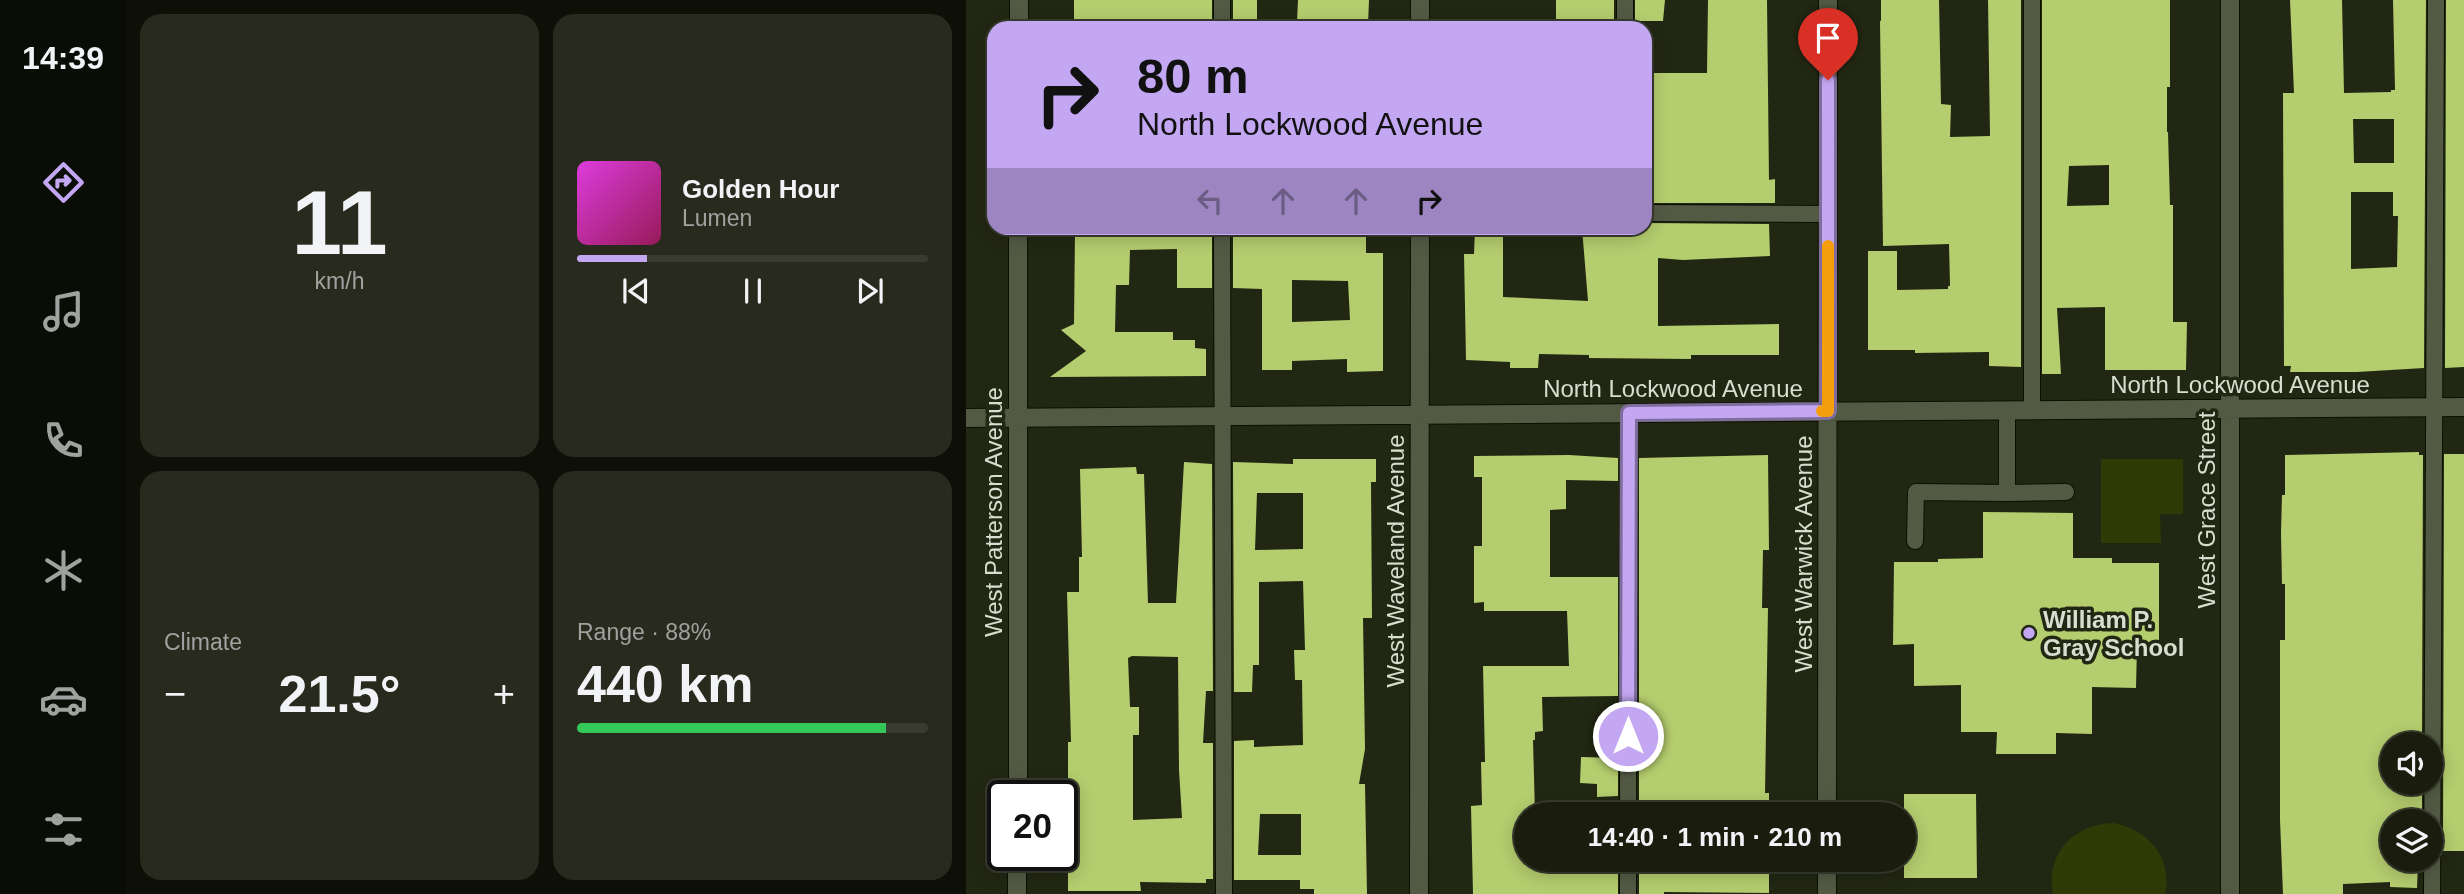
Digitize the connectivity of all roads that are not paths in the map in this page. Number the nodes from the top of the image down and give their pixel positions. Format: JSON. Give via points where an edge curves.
{"nodes":[{"id":1,"x":1018,"y":0,"type":"edge"},
{"id":2,"x":1222,"y":0,"type":"edge"},
{"id":3,"x":1420,"y":0,"type":"edge"},
{"id":4,"x":1625,"y":0,"type":"edge"},
{"id":5,"x":1828,"y":0,"type":"edge"},
{"id":6,"x":2032,"y":0,"type":"edge"},
{"id":7,"x":2230,"y":0,"type":"edge"},
{"id":8,"x":2436,"y":0,"type":"edge"},
{"id":9,"x":1018,"y":21,"type":"edge"},
{"id":10,"x":1222,"y":21,"type":"edge"},
{"id":11,"x":1420,"y":21,"type":"edge"},
{"id":12,"x":1625,"y":21,"type":"edge"},
{"id":13,"x":1652,"y":214,"type":"edge"},
{"id":14,"x":1828,"y":214,"type":"junction"},
{"id":15,"x":1018,"y":235,"type":"edge"},
{"id":16,"x":1222,"y":235,"type":"edge"},
{"id":17,"x":1420,"y":235,"type":"edge"},
{"id":18,"x":2435,"y":407,"type":"junction"},
{"id":19,"x":2464,"y":407,"type":"edge"},
{"id":20,"x":2230,"y":409,"type":"junction"},
{"id":21,"x":2007,"y":410,"type":"junction"},
{"id":22,"x":2032,"y":410,"type":"junction"},
{"id":23,"x":1828,"y":411,"type":"junction"},
{"id":24,"x":1629,"y":413,"type":"junction"},
{"id":25,"x":1420,"y":415,"type":"junction"},
{"id":26,"x":1221,"y":416,"type":"junction"},
{"id":27,"x":1018,"y":417,"type":"junction"},
{"id":28,"x":966,"y":418,"type":"edge"},
{"id":29,"x":2066,"y":492,"type":"dead end"},
{"id":30,"x":2007,"y":493,"type":"junction"},
{"id":31,"x":1915,"y":541,"type":"dead end"},
{"id":32,"x":1018,"y":780,"type":"edge"},
{"id":33,"x":1628,"y":802,"type":"edge"},
{"id":34,"x":1827,"y":802,"type":"edge"},
{"id":35,"x":1017,"y":871,"type":"edge"},
{"id":36,"x":1628,"y":872,"type":"edge"},
{"id":37,"x":1827,"y":872,"type":"edge"},
{"id":38,"x":1017,"y":894,"type":"edge"},
{"id":39,"x":1224,"y":894,"type":"edge"},
{"id":40,"x":1419,"y":894,"type":"edge"},
{"id":41,"x":1628,"y":894,"type":"edge"},
{"id":42,"x":1827,"y":894,"type":"edge"},
{"id":43,"x":2230,"y":894,"type":"edge"},
{"id":44,"x":2432,"y":894,"type":"edge"}],
"edges":[{"from":1,"to":9,"type":"street"},
{"from":2,"to":10,"type":"lane"},
{"from":3,"to":11,"type":"street"},
{"from":4,"to":12,"type":"lane"},
{"from":5,"to":14,"type":"street","name":"West Warwick Avenue"},
{"from":6,"to":22,"type":"lane"},
{"from":7,"to":20,"type":"street","name":"West Grace Street"},
{"from":8,"to":18,"type":"lane"},
{"from":13,"to":14,"type":"lane"},
{"from":14,"to":23,"type":"street","name":"West Warwick Avenue"},
{"from":15,"to":27,"type":"street","name":"West Patterson Avenue"},
{"from":16,"to":26,"type":"lane"},
{"from":17,"to":25,"type":"street","name":"West Waveland Avenue"},
{"from":18,"to":19,"type":"street","name":"North Lockwood Avenue"},
{"from":18,"to":20,"type":"street","name":"North Lockwood Avenue"},
{"from":18,"to":44,"type":"lane"},
{"from":20,"to":22,"type":"street","name":"North Lockwood Avenue"},
{"from":20,"to":43,"type":"street","name":"West Grace Street"},
{"from":21,"to":22,"type":"street","name":"North Lockwood Avenue"},
{"from":21,"to":23,"type":"street","name":"North Lockwood Avenue"},
{"from":21,"to":30,"type":"lane"},
{"from":23,"to":24,"type":"street","name":"North Lockwood Avenue"},
{"from":23,"to":34,"type":"street","name":"West Warwick Avenue"},
{"from":24,"to":25,"type":"street","name":"North Lockwood Avenue"},
{"from":24,"to":33,"type":"lane"},
{"from":25,"to":26,"type":"street","name":"North Lockwood Avenue"},
{"from":25,"to":40,"type":"street","name":"West Waveland Avenue"},
{"from":26,"to":27,"type":"street","name":"North Lockwood Avenue"},
{"from":26,"to":39,"type":"lane"},
{"from":27,"to":28,"type":"street","name":"North Lockwood Avenue"},
{"from":27,"to":32,"type":"street","name":"West Patterson Avenue"},
{"from":29,"to":30,"type":"lane"},
{"from":30,"to":31,"type":"lane","via":[[1916,492]]},
{"from":35,"to":38,"type":"street"},
{"from":36,"to":41,"type":"lane"},
{"from":37,"to":42,"type":"street"}]}
